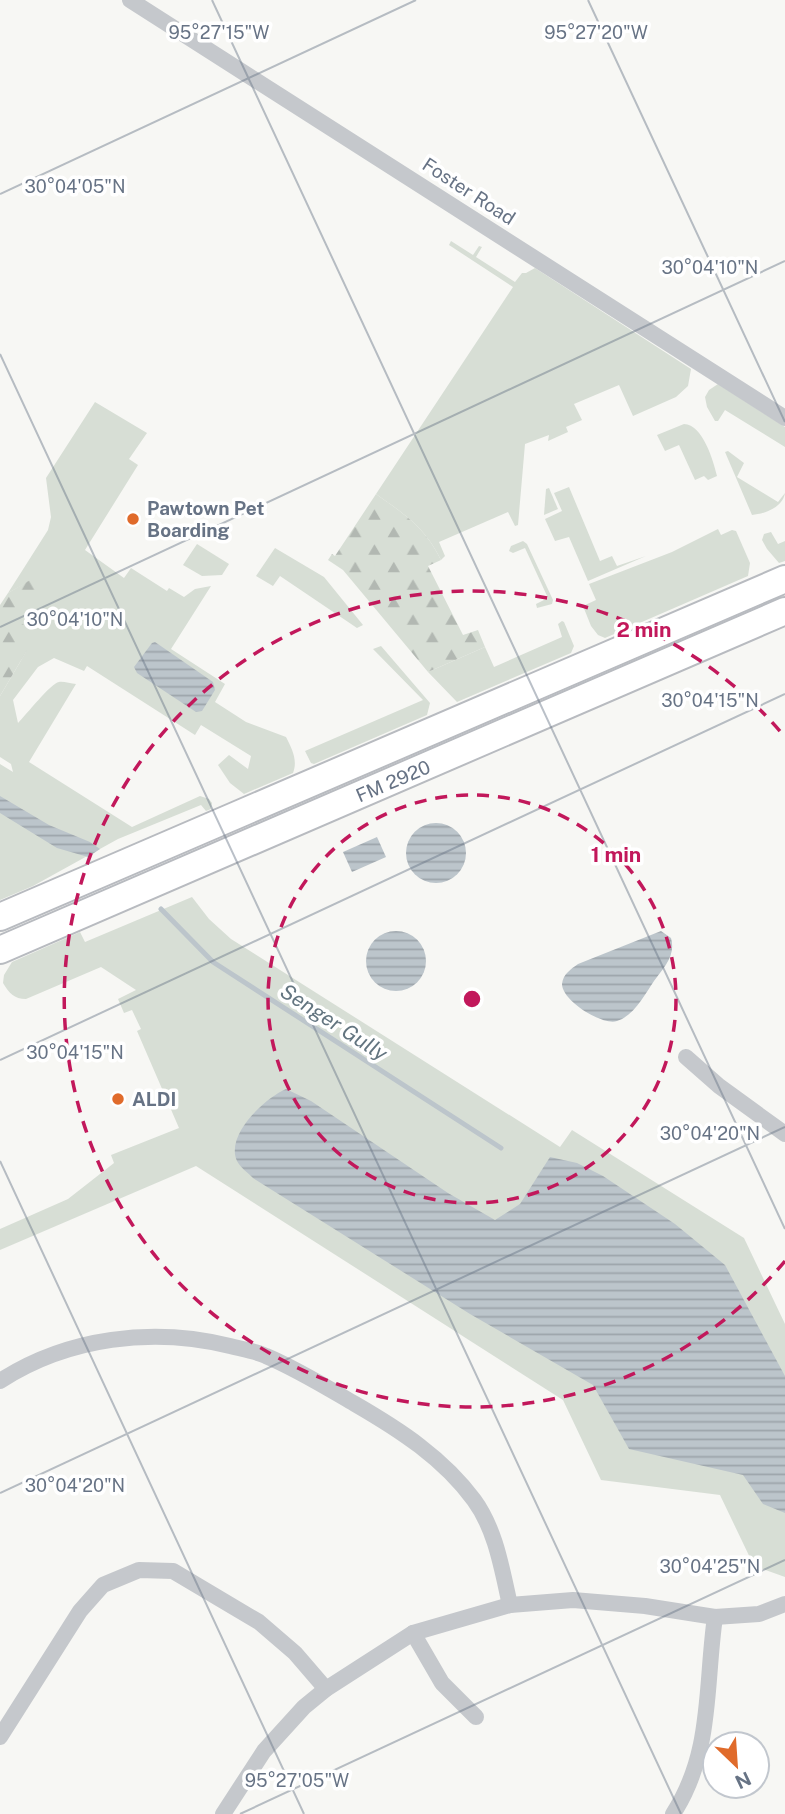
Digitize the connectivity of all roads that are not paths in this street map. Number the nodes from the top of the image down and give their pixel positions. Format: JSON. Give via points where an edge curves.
{"nodes":[{"id":1,"x":130,"y":0,"type":"edge"},
{"id":2,"x":785,"y":418,"type":"edge"},
{"id":3,"x":785,"y":579,"type":"edge"},
{"id":4,"x":785,"y":611,"type":"edge"},
{"id":5,"x":10,"y":913,"type":"edge"},
{"id":6,"x":0,"y":950,"type":"edge"},
{"id":7,"x":686,"y":1057,"type":"dead end"},
{"id":8,"x":785,"y":1134,"type":"edge"},
{"id":9,"x":0,"y":1381,"type":"edge"},
{"id":10,"x":785,"y":1604,"type":"edge"},
{"id":11,"x":510,"y":1605,"type":"junction"},
{"id":12,"x":715,"y":1617,"type":"junction"},
{"id":13,"x":413,"y":1633,"type":"junction"},
{"id":14,"x":326,"y":1689,"type":"junction"},
{"id":15,"x":476,"y":1717,"type":"dead end"},
{"id":16,"x":0,"y":1737,"type":"edge"},
{"id":17,"x":223,"y":1814,"type":"edge"},
{"id":18,"x":673,"y":1814,"type":"edge"}],
"edges":[{"from":1,"to":2,"type":"street","name":"Foster Road"},
{"from":3,"to":5,"type":"main road","name":"FM 2920","number":"FM 2920"},
{"from":4,"to":6,"type":"main road","name":"FM 2920","number":"FM 2920"},
{"from":7,"to":8,"type":"street"},
{"from":9,"to":11,"type":"street","via":[[64,1350],[110,1340],[164,1336],[265,1355],[387,1422],[445,1465],[476,1502],[497,1547]]},
{"from":10,"to":12,"type":"street","via":[[759,1614]]},
{"from":11,"to":12,"type":"street","via":[[573,1601],[645,1605]]},
{"from":11,"to":13,"type":"street"},
{"from":12,"to":18,"type":"street","via":[[703,1746],[687,1793]]},
{"from":13,"to":14,"type":"street"},
{"from":13,"to":15,"type":"street","via":[[442,1683]]},
{"from":14,"to":16,"type":"street","via":[[295,1653],[259,1622],[173,1571],[139,1570],[103,1585],[80,1611]]},
{"from":14,"to":17,"type":"street","via":[[264,1751]]}]}
